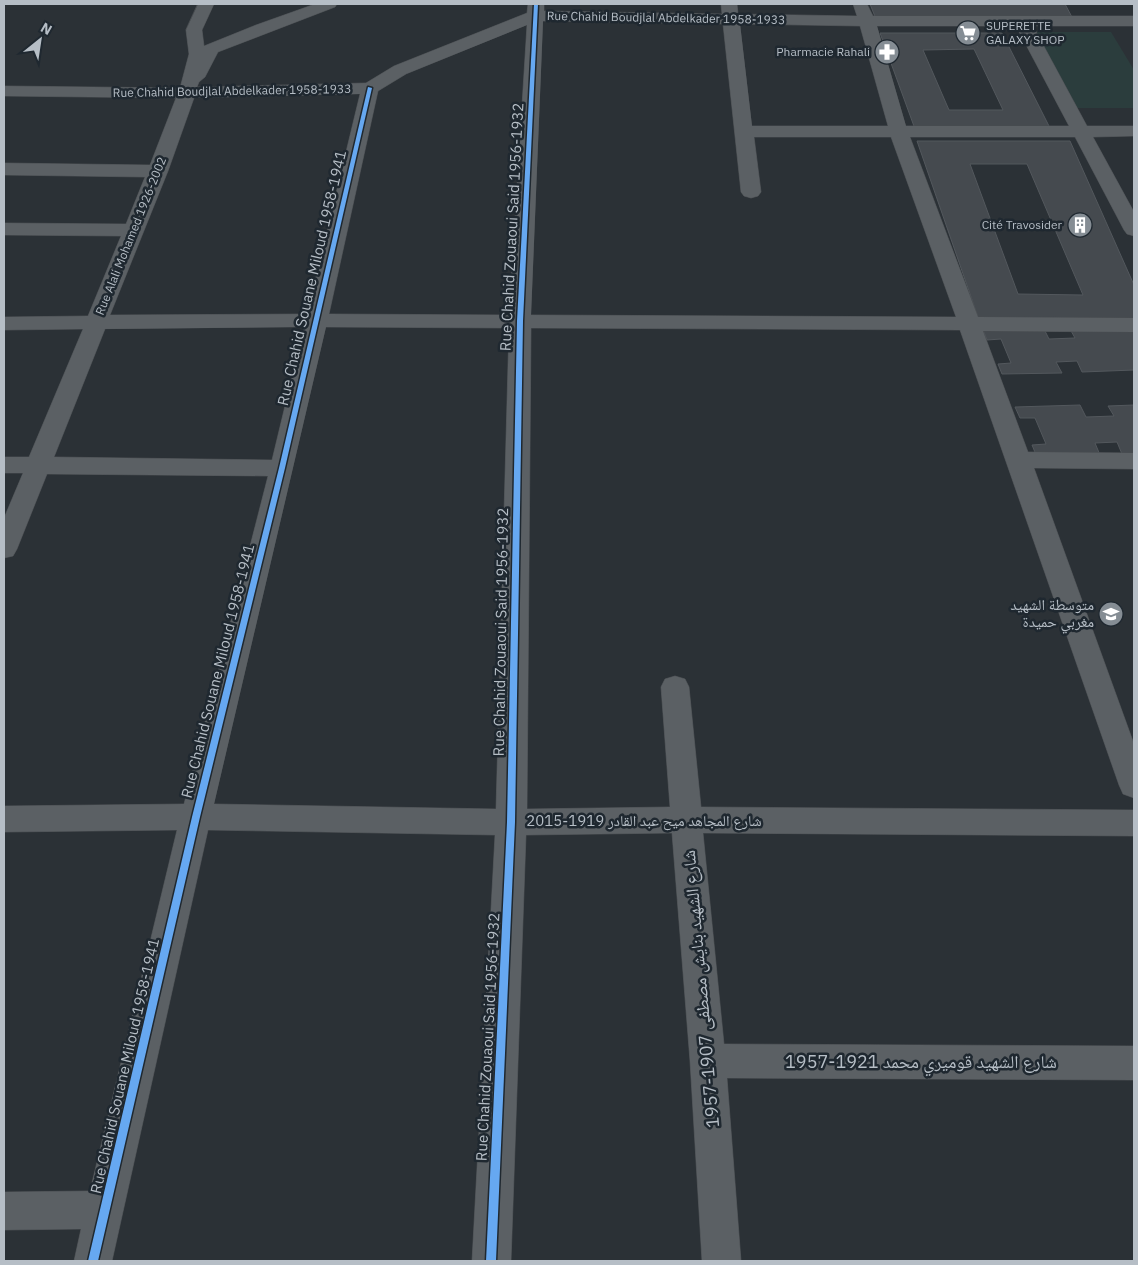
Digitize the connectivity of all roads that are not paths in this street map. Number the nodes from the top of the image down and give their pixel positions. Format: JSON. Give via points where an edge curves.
{"nodes":[{"id":1,"x":206,"y":4,"type":"edge"},
{"id":2,"x":328,"y":4,"type":"edge"},
{"id":3,"x":1112,"y":4,"type":"edge"},
{"id":4,"x":536,"y":10,"type":"edge"},
{"id":5,"x":293,"y":11,"type":"edge"},
{"id":6,"x":647,"y":11,"type":"edge"},
{"id":7,"x":730,"y":11,"type":"edge"},
{"id":8,"x":863,"y":12,"type":"edge"},
{"id":9,"x":1022,"y":21,"type":"junction"},
{"id":10,"x":1129,"y":21,"type":"edge"},
{"id":11,"x":1134,"y":38,"type":"edge"},
{"id":12,"x":370,"y":88,"type":"junction"},
{"id":13,"x":4,"y":91,"type":"edge"},
{"id":14,"x":187,"y":94,"type":"junction"},
{"id":15,"x":1134,"y":131,"type":"edge"},
{"id":16,"x":744,"y":132,"type":"junction"},
{"id":17,"x":1081,"y":132,"type":"junction"},
{"id":18,"x":899,"y":133,"type":"junction"},
{"id":19,"x":4,"y":169,"type":"edge"},
{"id":20,"x":158,"y":171,"type":"junction"},
{"id":21,"x":751,"y":192,"type":"dead end"},
{"id":22,"x":4,"y":228,"type":"edge"},
{"id":23,"x":134,"y":230,"type":"junction"},
{"id":24,"x":1134,"y":230,"type":"edge"},
{"id":25,"x":317,"y":320,"type":"junction"},
{"id":26,"x":520,"y":321,"type":"junction"},
{"id":27,"x":96,"y":322,"type":"junction"},
{"id":28,"x":4,"y":323,"type":"edge"},
{"id":29,"x":1134,"y":325,"type":"edge"},
{"id":30,"x":970,"y":326,"type":"junction"},
{"id":31,"x":1019,"y":460,"type":"junction"},
{"id":32,"x":1134,"y":461,"type":"edge"},
{"id":33,"x":20,"y":465,"type":"edge"},
{"id":34,"x":282,"y":468,"type":"junction"},
{"id":35,"x":4,"y":549,"type":"edge"},
{"id":36,"x":675,"y":687,"type":"dead end"},
{"id":37,"x":1134,"y":785,"type":"edge"},
{"id":38,"x":196,"y":817,"type":"junction"},
{"id":39,"x":4,"y":819,"type":"edge"},
{"id":40,"x":686,"y":820,"type":"junction"},
{"id":41,"x":511,"y":822,"type":"junction"},
{"id":42,"x":1134,"y":823,"type":"edge"},
{"id":43,"x":708,"y":1061,"type":"junction"},
{"id":44,"x":1134,"y":1063,"type":"edge"},
{"id":45,"x":105,"y":1210,"type":"junction"},
{"id":46,"x":4,"y":1212,"type":"edge"},
{"id":47,"x":93,"y":1261,"type":"edge"},
{"id":48,"x":491,"y":1261,"type":"edge"},
{"id":49,"x":721,"y":1261,"type":"edge"}],
"edges":[{"from":1,"to":14,"type":"street","name":"Rue Alali Mohamed 1926-2002","via":[[194,30],[198,54]]},
{"from":2,"to":5,"type":"street"},
{"from":3,"to":10,"type":"street"},
{"from":4,"to":6,"type":"street","name":"Rue Chahid Boudjlal Abdelkader 1958-1933"},
{"from":4,"to":12,"type":"street","name":"Rue Chahid Boudjlal Abdelkader 1958-1933","via":[[400,70]]},
{"from":4,"to":26,"type":"street","name":"Rue Chahid Zouaoui Said 1956-1932"},
{"from":5,"to":14,"type":"street","via":[[211,49]]},
{"from":6,"to":7,"type":"street","name":"Rue Chahid Boudjlal Abdelkader 1958-1933"},
{"from":7,"to":8,"type":"street","name":"Rue Chahid Boudjlal Abdelkader 1958-1933"},
{"from":7,"to":16,"type":"street"},
{"from":8,"to":9,"type":"street","name":"Rue Chahid Boudjlal Abdelkader 1958-1933"},
{"from":8,"to":18,"type":"street"},
{"from":9,"to":10,"type":"street","name":"Rue Chahid Boudjlal Abdelkader 1958-1933"},
{"from":9,"to":17,"type":"street"},
{"from":10,"to":11,"type":"street"},
{"from":12,"to":14,"type":"street","name":"Rue Chahid Boudjlal Abdelkader 1958-1933"},
{"from":12,"to":25,"type":"street","name":"Rue Chahid Souane Miloud 1958-1941"},
{"from":13,"to":14,"type":"street","name":"Rue Chahid Boudjlal Abdelkader 1958-1933"},
{"from":14,"to":20,"type":"street","name":"Rue Alali Mohamed 1926-2002"},
{"from":15,"to":17,"type":"street"},
{"from":16,"to":18,"type":"street"},
{"from":16,"to":21,"type":"street"},
{"from":17,"to":18,"type":"street"},
{"from":17,"to":24,"type":"street"},
{"from":18,"to":30,"type":"street"},
{"from":19,"to":20,"type":"street"},
{"from":20,"to":23,"type":"street","name":"Rue Alali Mohamed 1926-2002"},
{"from":22,"to":23,"type":"street"},
{"from":23,"to":27,"type":"street","name":"Rue Alali Mohamed 1926-2002"},
{"from":25,"to":26,"type":"street"},
{"from":25,"to":27,"type":"street"},
{"from":25,"to":34,"type":"street","name":"Rue Chahid Souane Miloud 1958-1941"},
{"from":26,"to":30,"type":"street"},
{"from":26,"to":41,"type":"street","name":"Rue Chahid Zouaoui Said 1956-1932"},
{"from":27,"to":28,"type":"street"},
{"from":27,"to":33,"type":"street","name":"Rue Alali Mohamed 1926-2002"},
{"from":29,"to":30,"type":"street"},
{"from":30,"to":31,"type":"street"},
{"from":31,"to":32,"type":"street"},
{"from":31,"to":37,"type":"street"},
{"from":33,"to":34,"type":"street"},
{"from":33,"to":35,"type":"street","name":"Rue Alali Mohamed 1926-2002"},
{"from":34,"to":38,"type":"street","name":"Rue Chahid Souane Miloud 1958-1941"},
{"from":36,"to":40,"type":"street","name":"شارع الشهيد بنايش مصطفى 1907-1957"},
{"from":38,"to":39,"type":"street","name":"شارع المجاهد ميح عبد القادر 1919-2015"},
{"from":38,"to":41,"type":"street","name":"شارع المجاهد ميح عبد القادر 1919-2015"},
{"from":38,"to":45,"type":"street","name":"Rue Chahid Souane Miloud 1958-1941"},
{"from":40,"to":41,"type":"street","name":"شارع المجاهد ميح عبد القادر 1919-2015"},
{"from":40,"to":42,"type":"street","name":"شارع المجاهد ميح عبد القادر 1919-2015"},
{"from":40,"to":43,"type":"street","name":"شارع الشهيد بنايش مصطفى 1907-1957"},
{"from":41,"to":48,"type":"street","name":"Rue Chahid Zouaoui Said 1956-1932"},
{"from":43,"to":44,"type":"street","name":"شارع الشهيد قوميري محمد 1921-1957"},
{"from":43,"to":49,"type":"street","name":"شارع الشهيد بنايش مصطفى 1907-1957"},
{"from":45,"to":46,"type":"street"},
{"from":45,"to":47,"type":"street","name":"Rue Chahid Souane Miloud 1958-1941"}]}
